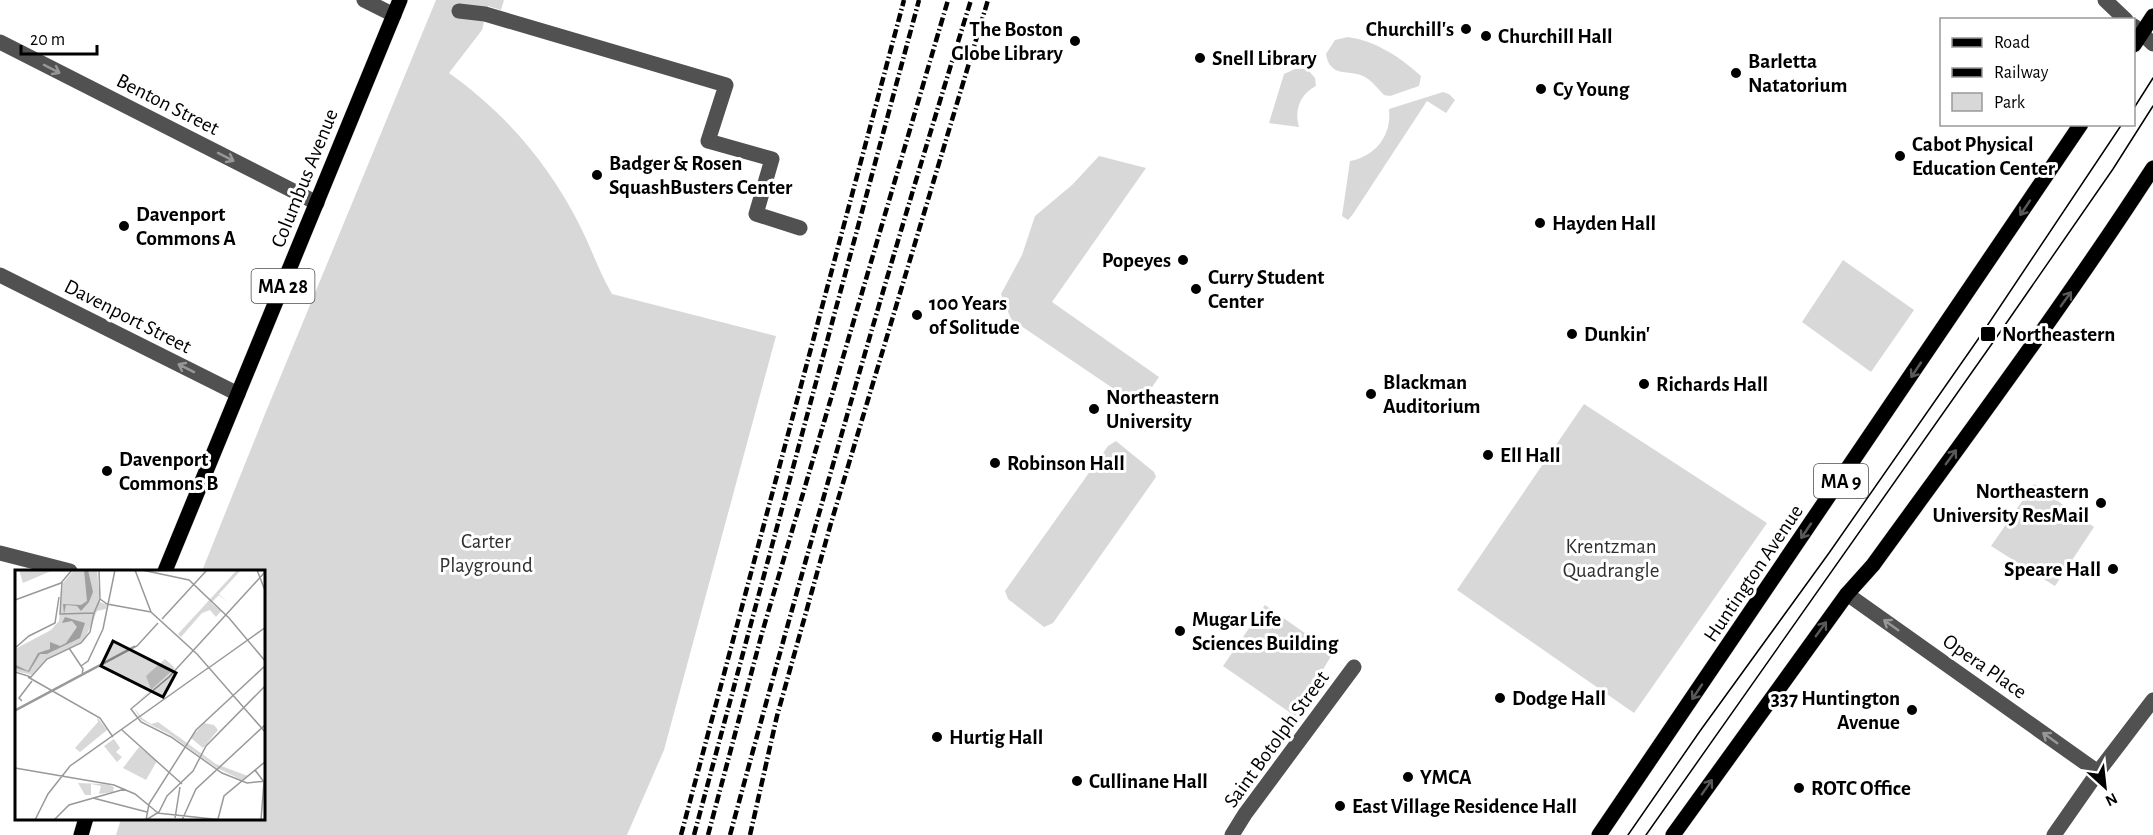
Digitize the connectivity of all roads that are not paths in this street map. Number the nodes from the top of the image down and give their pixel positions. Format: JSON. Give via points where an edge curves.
{"nodes":[{"id":1,"x":364,"y":0,"type":"edge"},
{"id":2,"x":400,"y":0,"type":"edge"},
{"id":3,"x":2105,"y":0,"type":"edge"},
{"id":4,"x":459,"y":11,"type":"dead end"},
{"id":5,"x":394,"y":15,"type":"junction"},
{"id":6,"x":2153,"y":16,"type":"edge"},
{"id":7,"x":2124,"y":18,"type":"edge"},
{"id":8,"x":2136,"y":35,"type":"edge"},
{"id":9,"x":0,"y":42,"type":"edge"},
{"id":10,"x":2153,"y":44,"type":"edge"},
{"id":11,"x":2080,"y":126,"type":"edge"},
{"id":12,"x":2153,"y":168,"type":"edge"},
{"id":13,"x":316,"y":203,"type":"junction"},
{"id":14,"x":800,"y":228,"type":"dead end"},
{"id":15,"x":0,"y":275,"type":"edge"},
{"id":16,"x":238,"y":394,"type":"junction"},
{"id":17,"x":0,"y":553,"type":"edge"},
{"id":18,"x":66,"y":570,"type":"edge"},
{"id":19,"x":165,"y":570,"type":"edge"},
{"id":20,"x":1847,"y":594,"type":"junction"},
{"id":21,"x":1354,"y":667,"type":"dead end"},
{"id":22,"x":2153,"y":700,"type":"edge"},
{"id":23,"x":2098,"y":772,"type":"junction"},
{"id":24,"x":86,"y":820,"type":"edge"},
{"id":25,"x":81,"y":835,"type":"edge"},
{"id":26,"x":1232,"y":835,"type":"edge"},
{"id":27,"x":1599,"y":835,"type":"edge"},
{"id":28,"x":1673,"y":835,"type":"edge"},
{"id":29,"x":2054,"y":835,"type":"edge"}],
"edges":[{"from":1,"to":5,"type":"street"},
{"from":2,"to":5,"type":"main road","name":"Columbus Avenue","number":"MA 28"},
{"from":3,"to":7,"type":"street"},
{"from":4,"to":14,"type":"street","via":[[485,14],[726,85],[708,141],[772,159],[756,214]]},
{"from":5,"to":13,"type":"main road","name":"Columbus Avenue","number":"MA 28"},
{"from":6,"to":8,"type":"main road"},
{"from":8,"to":10,"type":"street"},
{"from":9,"to":13,"type":"street","name":"Benton Street","one_way":true},
{"from":11,"to":27,"type":"main road","name":"Huntington Avenue","number":"MA 9","one_way":true},
{"from":20,"to":12,"type":"main road","one_way":true,"via":[[1873,565],[2031,348]]},
{"from":13,"to":16,"type":"main road","name":"Columbus Avenue","number":"MA 28"},
{"from":16,"to":15,"type":"street","name":"Davenport Street","one_way":true},
{"from":16,"to":19,"type":"main road","name":"Columbus Avenue","number":"MA 28"},
{"from":17,"to":18,"type":"street"},
{"from":23,"to":20,"type":"street","name":"Opera Place","one_way":true},
{"from":28,"to":20,"type":"main road","one_way":true},
{"from":21,"to":26,"type":"street","name":"Saint Botolph Street"},
{"from":22,"to":23,"type":"street"},
{"from":23,"to":29,"type":"street"},
{"from":24,"to":25,"type":"main road"}]}
